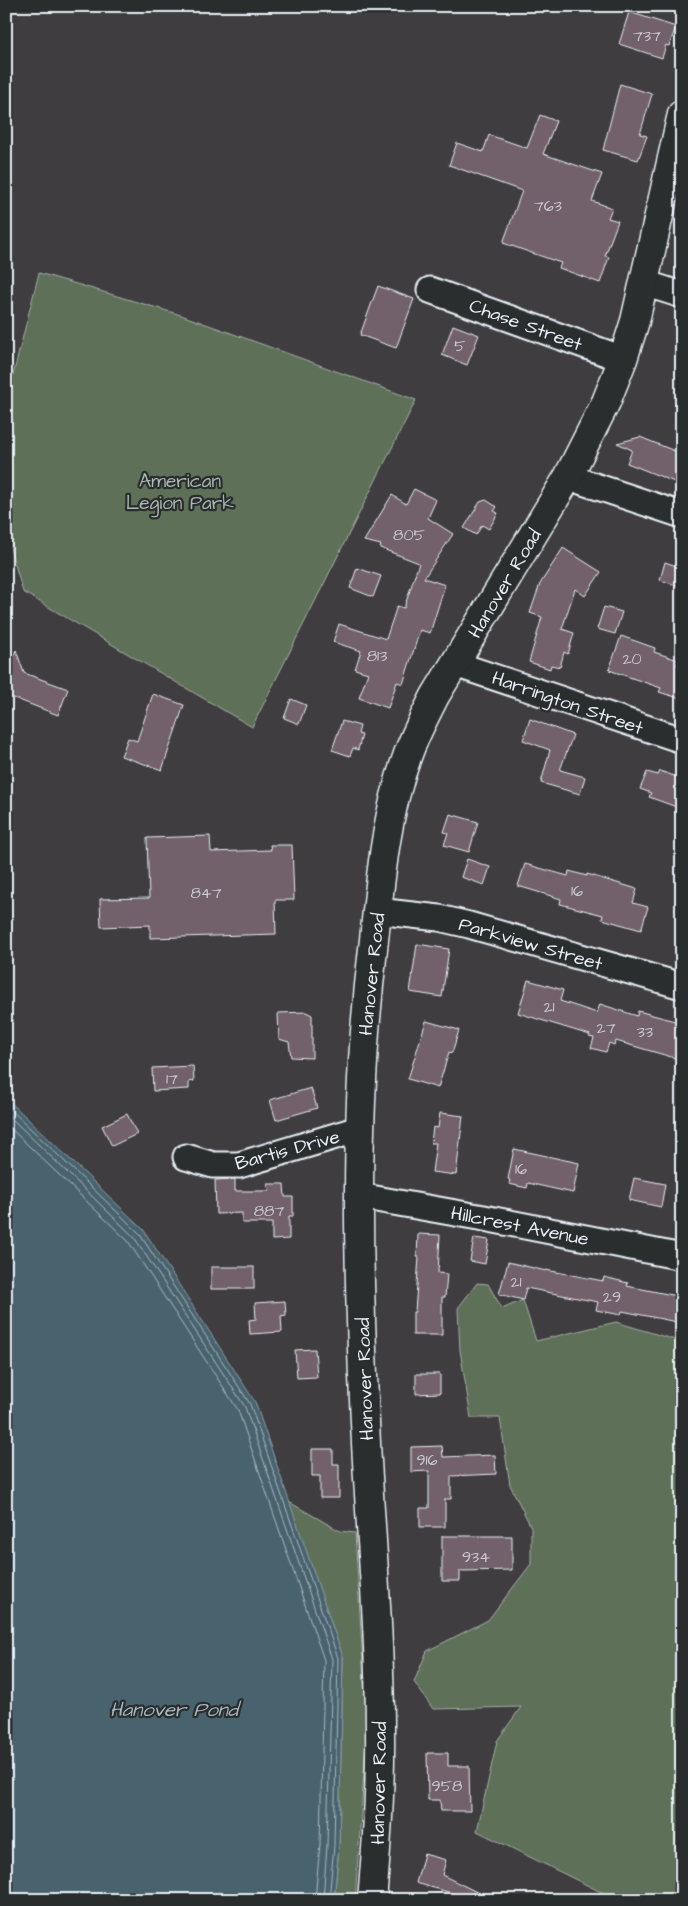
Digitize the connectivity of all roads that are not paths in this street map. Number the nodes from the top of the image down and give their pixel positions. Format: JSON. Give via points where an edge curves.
{"nodes":[{"id":1,"x":682,"y":114,"type":"edge"},
{"id":2,"x":644,"y":283,"type":"junction"},
{"id":3,"x":430,"y":290,"type":"dead end"},
{"id":4,"x":682,"y":296,"type":"edge"},
{"id":5,"x":623,"y":359,"type":"junction"},
{"id":6,"x":568,"y":476,"type":"junction"},
{"id":7,"x":682,"y":515,"type":"edge"},
{"id":8,"x":455,"y":664,"type":"junction"},
{"id":9,"x":682,"y":740,"type":"edge"},
{"id":10,"x":377,"y":911,"type":"junction"},
{"id":11,"x":682,"y":986,"type":"edge"},
{"id":12,"x":359,"y":1129,"type":"junction"},
{"id":13,"x":186,"y":1156,"type":"dead end"},
{"id":14,"x":359,"y":1196,"type":"junction"},
{"id":15,"x":682,"y":1257,"type":"edge"},
{"id":16,"x":372,"y":1900,"type":"edge"}],
"edges":[{"from":1,"to":2,"type":"main road","name":"Hanover Road"},
{"from":2,"to":4,"type":"street"},
{"from":2,"to":5,"type":"main road","name":"Hanover Road"},
{"from":3,"to":5,"type":"street","name":"Chase Street"},
{"from":5,"to":6,"type":"main road","name":"Hanover Road"},
{"from":6,"to":7,"type":"street"},
{"from":6,"to":8,"type":"main road","name":"Hanover Road"},
{"from":8,"to":9,"type":"street","name":"Harrington Street"},
{"from":8,"to":10,"type":"main road","name":"Hanover Road","via":[[428,710],[406,758],[388,833]]},
{"from":10,"to":11,"type":"street","name":"Parkview Street","via":[[469,925]]},
{"from":10,"to":12,"type":"main road","name":"Hanover Road","via":[[364,1028]]},
{"from":12,"to":13,"type":"street","name":"Bartis Drive","via":[[240,1165],[212,1165]]},
{"from":12,"to":14,"type":"main road","name":"Hanover Road"},
{"from":14,"to":15,"type":"street","name":"Hillcrest Avenue"},
{"from":14,"to":16,"type":"main road","name":"Hanover Road","via":[[366,1439],[380,1720],[378,1838]]}]}
